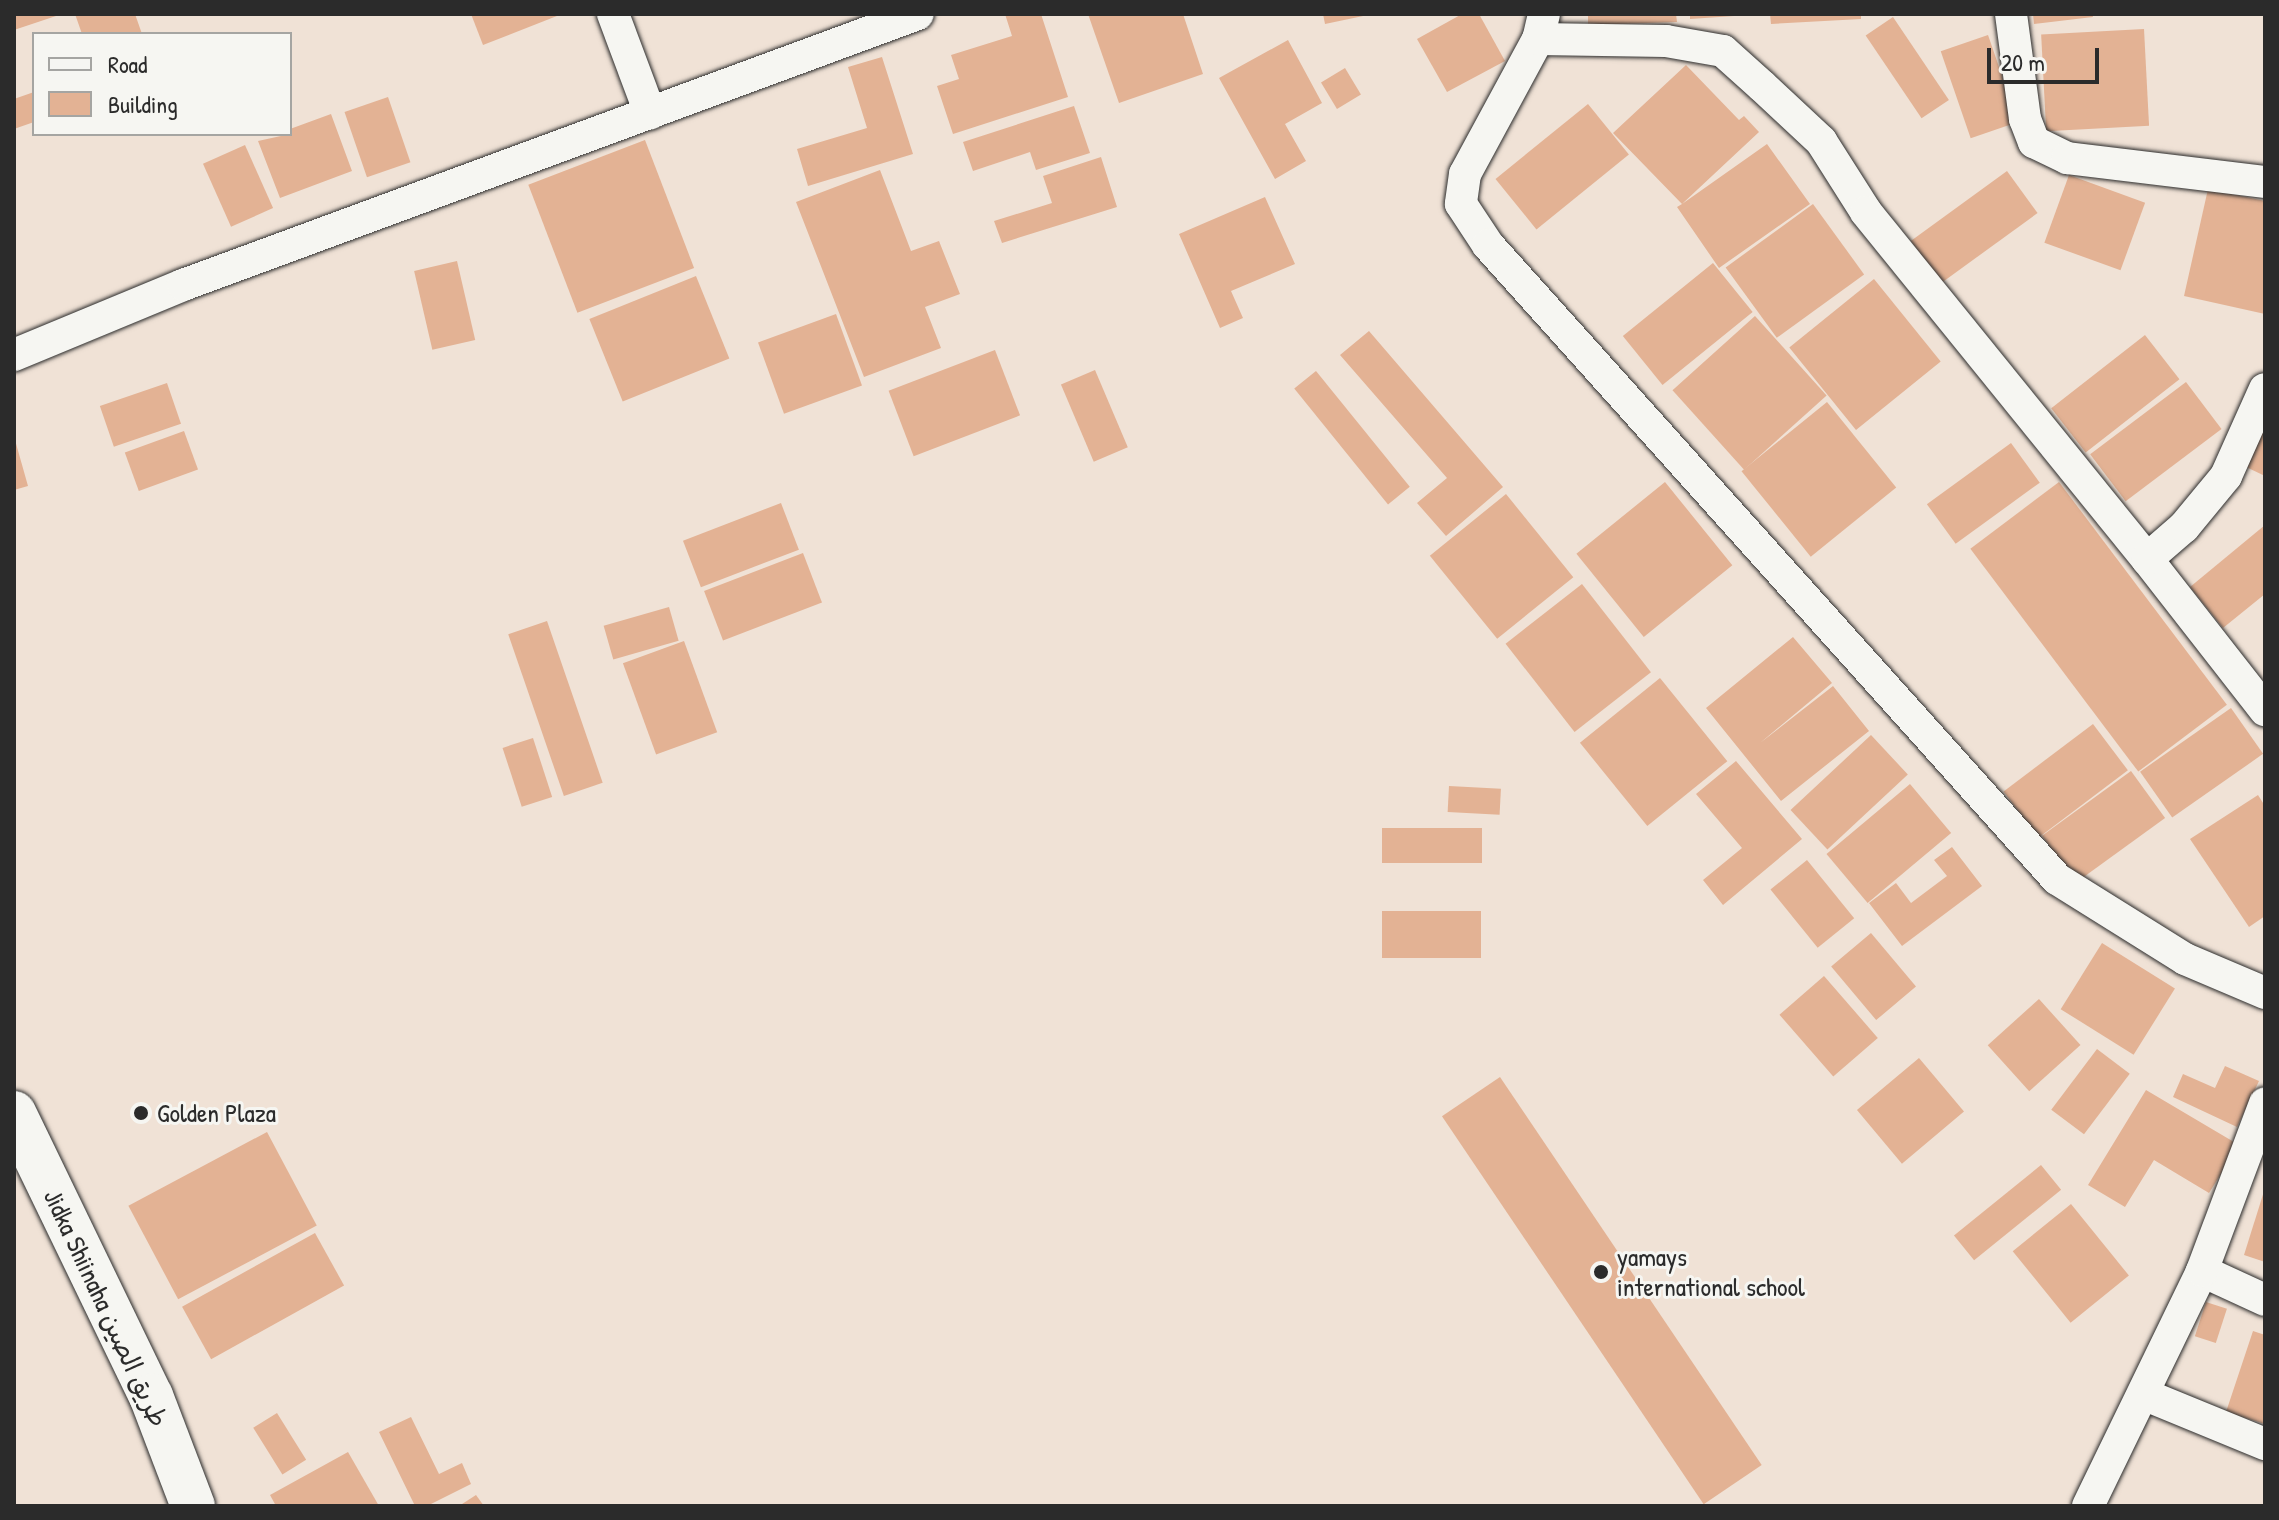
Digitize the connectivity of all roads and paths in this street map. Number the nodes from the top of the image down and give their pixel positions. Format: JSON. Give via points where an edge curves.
{"nodes":[{"id":1,"x":613,"y":14,"type":"edge"},
{"id":2,"x":918,"y":14,"type":"edge"},
{"id":3,"x":2011,"y":14,"type":"edge"},
{"id":4,"x":1541,"y":27,"type":"edge"},
{"id":5,"x":650,"y":113,"type":"junction"},
{"id":6,"x":2265,"y":182,"type":"edge"},
{"id":7,"x":14,"y":355,"type":"edge"},
{"id":8,"x":2265,"y":389,"type":"edge"},
{"id":9,"x":2147,"y":559,"type":"junction"},
{"id":10,"x":2265,"y":710,"type":"edge"},
{"id":11,"x":2265,"y":993,"type":"edge"},
{"id":12,"x":2265,"y":1103,"type":"edge"},
{"id":13,"x":14,"y":1113,"type":"edge"},
{"id":14,"x":2202,"y":1271,"type":"junction"},
{"id":15,"x":2265,"y":1300,"type":"edge"},
{"id":16,"x":2143,"y":1394,"type":"junction"},
{"id":17,"x":2265,"y":1444,"type":"edge"},
{"id":18,"x":193,"y":1506,"type":"edge"},
{"id":19,"x":2088,"y":1506,"type":"edge"}],
"edges":[{"from":1,"to":5,"type":"street"},
{"from":2,"to":5,"type":"street"},
{"from":3,"to":6,"type":"street","via":[[2025,119],[2034,142],[2067,158]]},
{"from":4,"to":9,"type":"street","via":[[1723,51],[1821,141],[1866,212]]},
{"from":4,"to":11,"type":"street","via":[[1465,174],[1461,204],[1488,245],[2057,879],[2185,959]]},
{"from":5,"to":7,"type":"street","via":[[183,285]]},
{"from":8,"to":9,"type":"street","via":[[2226,476],[2184,527]]},
{"from":9,"to":10,"type":"street"},
{"from":12,"to":14,"type":"street"},
{"from":13,"to":18,"type":"main road","name":"Jidka Shiinaha طريق الصين","via":[[151,1396]]},
{"from":14,"to":15,"type":"street"},
{"from":14,"to":16,"type":"street"},
{"from":16,"to":17,"type":"street"},
{"from":16,"to":19,"type":"street"}]}
